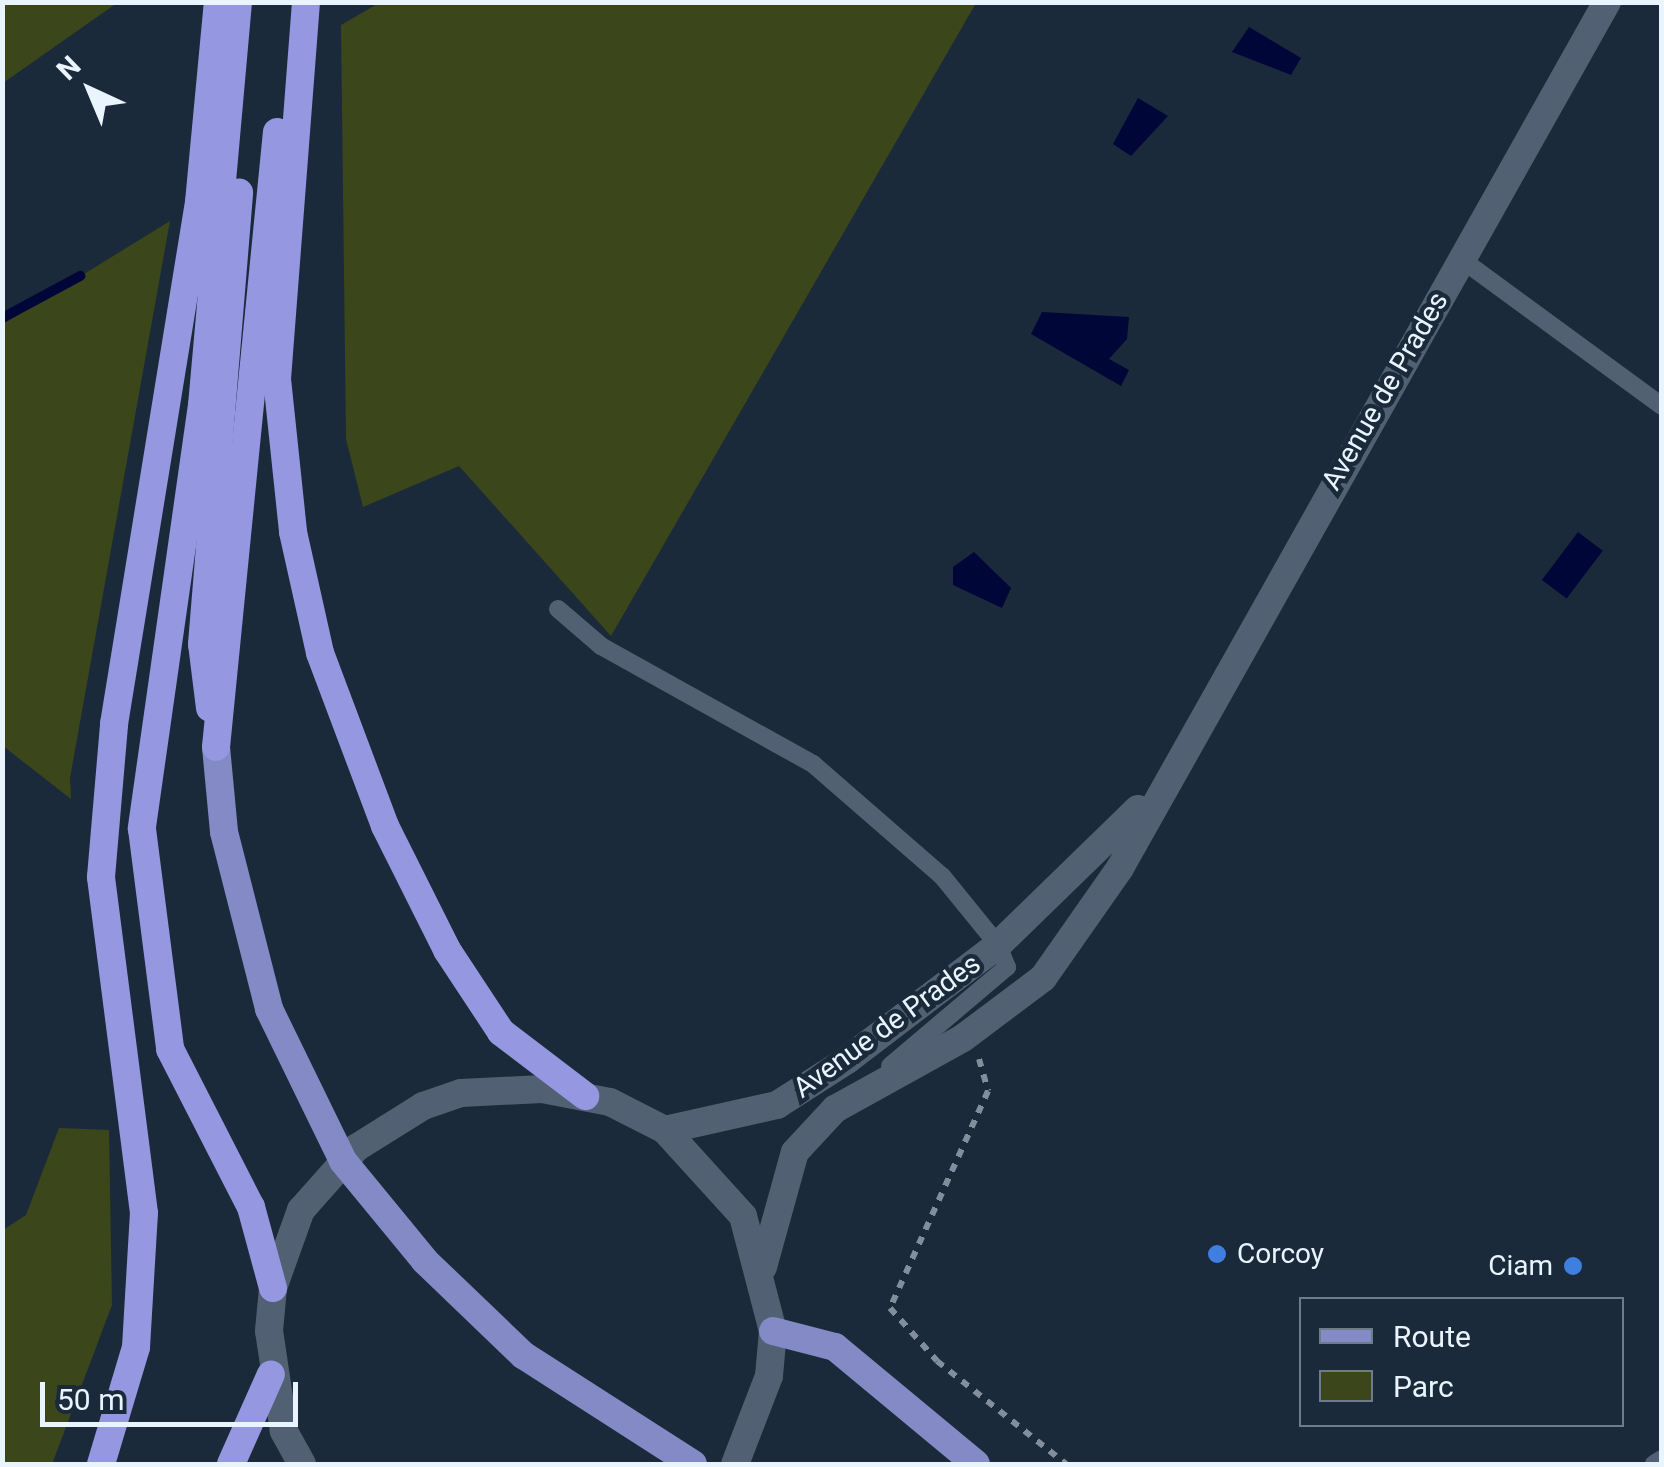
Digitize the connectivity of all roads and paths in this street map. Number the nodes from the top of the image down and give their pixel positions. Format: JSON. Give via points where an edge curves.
{"nodes":[{"id":1,"x":218,"y":2,"type":"edge"},
{"id":2,"x":238,"y":2,"type":"edge"},
{"id":3,"x":255,"y":2,"type":"edge"},
{"id":4,"x":292,"y":2,"type":"edge"},
{"id":5,"x":306,"y":2,"type":"edge"},
{"id":6,"x":1607,"y":2,"type":"edge"},
{"id":7,"x":1460,"y":260,"type":"junction"},
{"id":8,"x":1662,"y":406,"type":"edge"},
{"id":9,"x":558,"y":609,"type":"dead end"},
{"id":10,"x":216,"y":747,"type":"junction"},
{"id":11,"x":1163,"y":780,"type":"junction"},
{"id":12,"x":998,"y":945,"type":"junction"},
{"id":13,"x":963,"y":1038,"type":"junction"},
{"id":14,"x":585,"y":1096,"type":"junction"},
{"id":15,"x":835,"y":1109,"type":"junction"},
{"id":16,"x":665,"y":1130,"type":"junction"},
{"id":17,"x":762,"y":1267,"type":"junction"},
{"id":18,"x":273,"y":1288,"type":"junction"},
{"id":19,"x":773,"y":1331,"type":"junction"},
{"id":20,"x":271,"y":1374,"type":"junction"},
{"id":21,"x":1662,"y":1459,"type":"edge"},
{"id":22,"x":102,"y":1464,"type":"edge"},
{"id":23,"x":231,"y":1464,"type":"edge"},
{"id":24,"x":302,"y":1464,"type":"edge"},
{"id":25,"x":693,"y":1464,"type":"edge"},
{"id":26,"x":735,"y":1464,"type":"edge"},
{"id":27,"x":976,"y":1464,"type":"edge"},
{"id":28,"x":1066,"y":1464,"type":"edge"},
{"id":29,"x":1654,"y":1464,"type":"edge"}],
"edges":[{"from":1,"to":22,"type":"highway","via":[[199,202],[114,724],[104,838],[101,876],[144,1214],[136,1347]]},
{"from":2,"to":18,"type":"highway","via":[[202,405],[142,829],[170,1049],[251,1207]]},
{"from":3,"to":10,"type":"highway","via":[[202,644]]},
{"from":4,"to":10,"type":"highway"},
{"from":5,"to":14,"type":"highway","via":[[278,379],[293,532],[320,653],[385,826],[447,950],[501,1032]]},
{"from":6,"to":7,"type":"main road","name":"Avenue de Prades"},
{"from":7,"to":8,"type":"lane"},
{"from":7,"to":11,"type":"main road","name":"Avenue de Prades"},
{"from":9,"to":12,"type":"lane","via":[[600,646],[813,764],[942,876]]},
{"from":10,"to":25,"type":"main road","via":[[246,925],[302,1088],[390,1224],[523,1354]]},
{"from":11,"to":12,"type":"main road","name":"Avenue de Prades","via":[[1096,860]]},
{"from":11,"to":13,"type":"main road","name":"Avenue de Prades","via":[[1120,868],[1042,978]]},
{"from":12,"to":15,"type":"lane","via":[[1007,967],[971,1004]]},
{"from":12,"to":16,"type":"main road","name":"Avenue de Prades","via":[[777,1105]]},
{"from":13,"to":15,"type":"main road","name":"Avenue de Prades"},
{"from":13,"to":28,"type":"path","via":[[986,1069],[988,1090],[890,1308],[938,1361]]},
{"from":14,"to":16,"type":"main road"},
{"from":14,"to":18,"type":"main road","via":[[461,1093],[388,1125],[301,1210]]},
{"from":15,"to":17,"type":"main road","name":"Avenue de Prades","via":[[795,1152]]},
{"from":16,"to":17,"type":"main road","via":[[742,1216]]},
{"from":17,"to":19,"type":"main road"},
{"from":18,"to":20,"type":"main road"},
{"from":19,"to":26,"type":"main road","via":[[770,1376]]},
{"from":19,"to":27,"type":"main road","via":[[835,1347]]},
{"from":20,"to":23,"type":"highway"},
{"from":20,"to":24,"type":"main road"},
{"from":21,"to":29,"type":"lane"}]}
